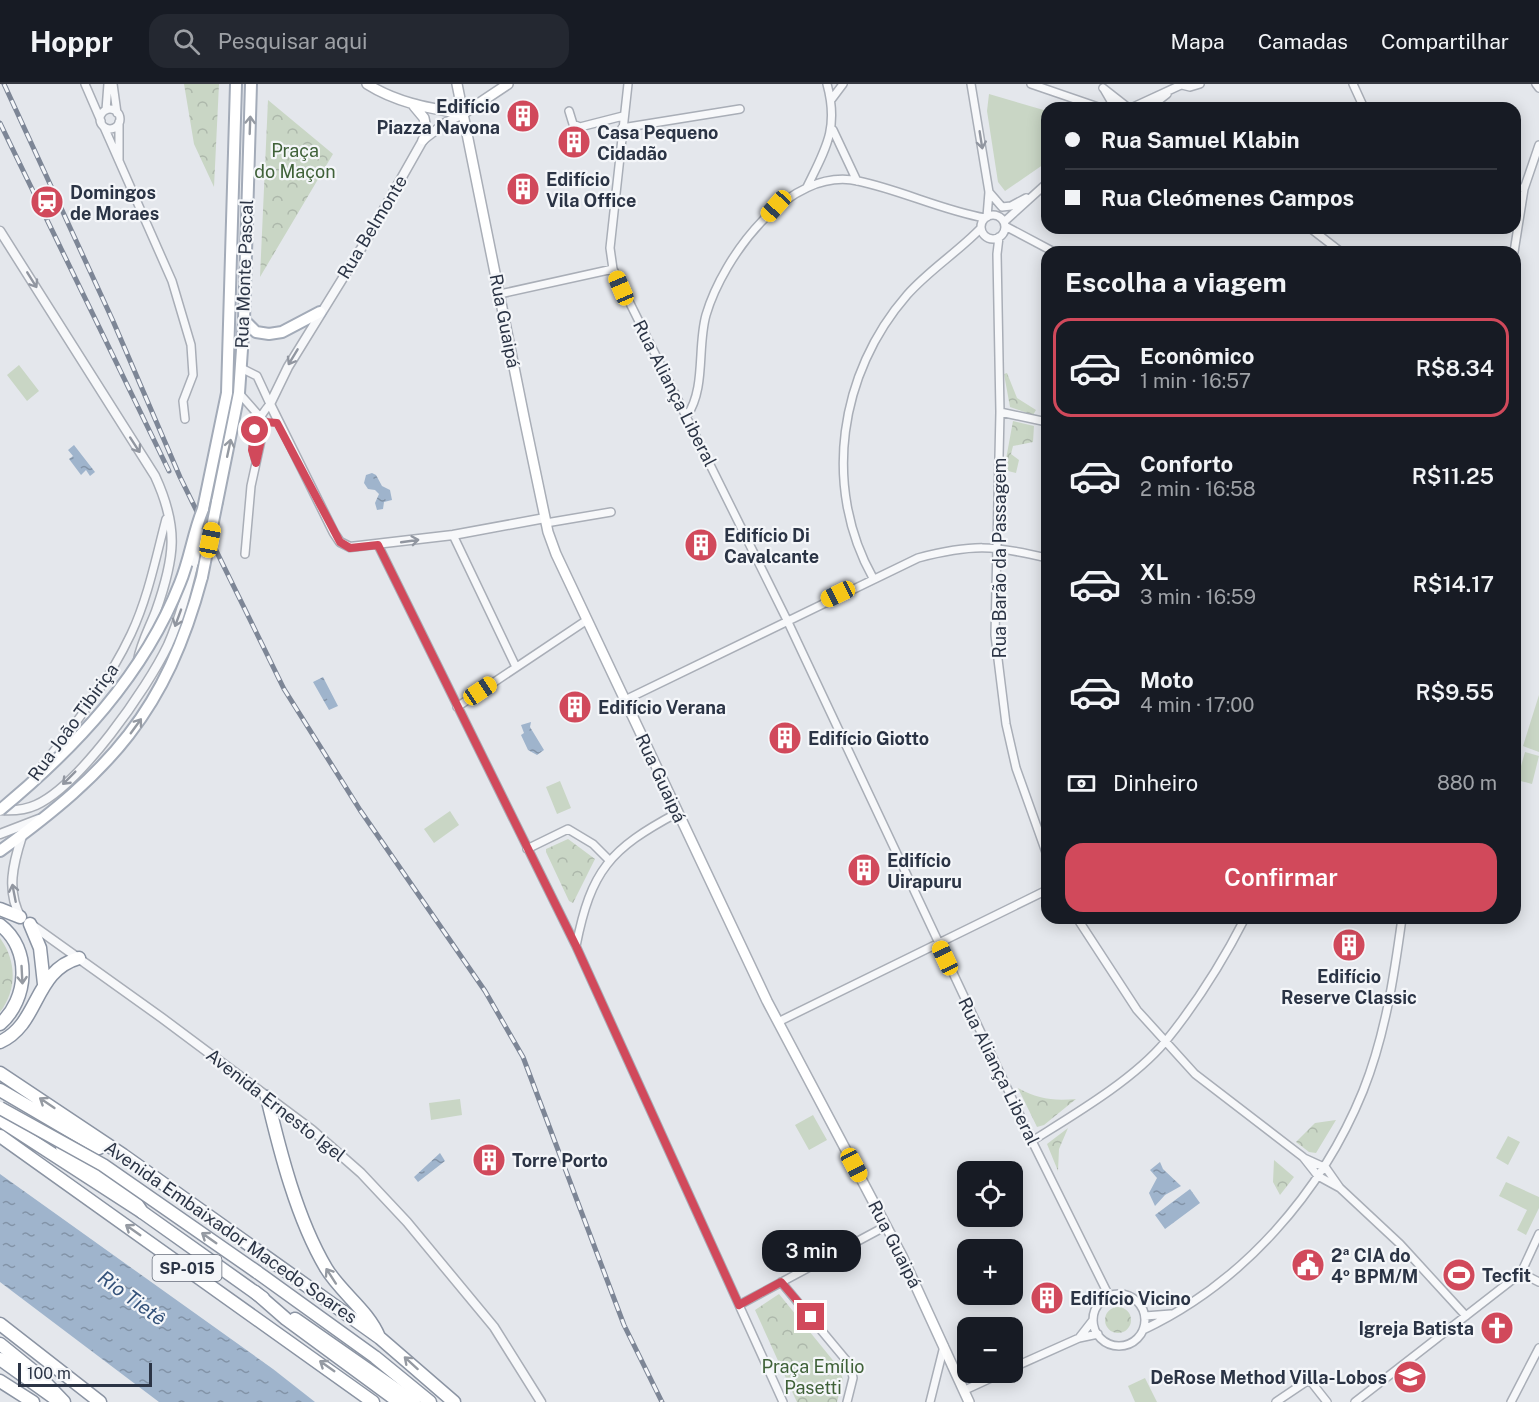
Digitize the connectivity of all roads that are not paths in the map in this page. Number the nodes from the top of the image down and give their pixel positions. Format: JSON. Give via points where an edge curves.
{"nodes":[{"id":1,"x":85,"y":84,"type":"edge"},
{"id":2,"x":108,"y":84,"type":"edge"},
{"id":3,"x":113,"y":84,"type":"edge"},
{"id":4,"x":236,"y":84,"type":"edge"},
{"id":5,"x":251,"y":84,"type":"edge"},
{"id":6,"x":367,"y":84,"type":"edge"},
{"id":7,"x":457,"y":84,"type":"edge"},
{"id":8,"x":508,"y":84,"type":"edge"},
{"id":9,"x":628,"y":84,"type":"edge"},
{"id":10,"x":826,"y":84,"type":"edge"},
{"id":11,"x":843,"y":84,"type":"edge"},
{"id":12,"x":1031,"y":84,"type":"edge"},
{"id":13,"x":1167,"y":84,"type":"edge"},
{"id":14,"x":1200,"y":84,"type":"edge"},
{"id":15,"x":1353,"y":84,"type":"edge"},
{"id":16,"x":1536,"y":84,"type":"edge"},
{"id":17,"x":971,"y":85,"type":"edge"},
{"id":18,"x":1180,"y":85,"type":"edge"},
{"id":19,"x":1102,"y":86,"type":"edge"},
{"id":20,"x":1539,"y":88,"type":"edge"},
{"id":21,"x":1168,"y":93,"type":"junction"},
{"id":22,"x":831,"y":100,"type":"junction"},
{"id":23,"x":1080,"y":102,"type":"edge"},
{"id":24,"x":1111,"y":102,"type":"edge"},
{"id":25,"x":1121,"y":102,"type":"edge"},
{"id":26,"x":1144,"y":102,"type":"edge"},
{"id":27,"x":1157,"y":102,"type":"edge"},
{"id":28,"x":1361,"y":102,"type":"edge"},
{"id":29,"x":94,"y":106,"type":"junction"},
{"id":30,"x":414,"y":106,"type":"junction"},
{"id":31,"x":740,"y":109,"type":"dead end"},
{"id":32,"x":104,"y":111,"type":"junction"},
{"id":33,"x":569,"y":111,"type":"dead end"},
{"id":34,"x":117,"y":113,"type":"junction"},
{"id":35,"x":463,"y":114,"type":"junction"},
{"id":36,"x":623,"y":116,"type":"junction"},
{"id":37,"x":119,"y":122,"type":"junction"},
{"id":38,"x":102,"y":124,"type":"junction"},
{"id":39,"x":622,"y":128,"type":"junction"},
{"id":40,"x":832,"y":130,"type":"junction"},
{"id":41,"x":423,"y":140,"type":"junction"},
{"id":42,"x":1539,"y":145,"type":"edge"},
{"id":43,"x":120,"y":160,"type":"junction"},
{"id":44,"x":857,"y":181,"type":"junction"},
{"id":45,"x":807,"y":187,"type":"junction"},
{"id":46,"x":1041,"y":188,"type":"edge"},
{"id":47,"x":1521,"y":188,"type":"edge"},
{"id":48,"x":1524,"y":189,"type":"junction"},
{"id":49,"x":989,"y":192,"type":"junction"},
{"id":50,"x":1034,"y":194,"type":"junction"},
{"id":51,"x":1521,"y":208,"type":"edge"},
{"id":52,"x":984,"y":222,"type":"junction"},
{"id":53,"x":0,"y":231,"type":"edge"},
{"id":54,"x":998,"y":232,"type":"junction"},
{"id":55,"x":1318,"y":234,"type":"edge"},
{"id":56,"x":968,"y":242,"type":"junction"},
{"id":57,"x":1042,"y":246,"type":"edge"},
{"id":58,"x":1333,"y":246,"type":"edge"},
{"id":59,"x":613,"y":269,"type":"junction"},
{"id":60,"x":500,"y":294,"type":"junction"},
{"id":61,"x":320,"y":312,"type":"junction"},
{"id":62,"x":244,"y":320,"type":"junction"},
{"id":63,"x":240,"y":369,"type":"junction"},
{"id":64,"x":239,"y":393,"type":"junction"},
{"id":65,"x":270,"y":404,"type":"junction"},
{"id":66,"x":1000,"y":412,"type":"junction"},
{"id":67,"x":687,"y":416,"type":"junction"},
{"id":68,"x":184,"y":419,"type":"dead end"},
{"id":69,"x":262,"y":420,"type":"junction"},
{"id":70,"x":1041,"y":421,"type":"edge"},
{"id":71,"x":277,"y":423,"type":"junction"},
{"id":72,"x":203,"y":509,"type":"junction"},
{"id":73,"x":611,"y":512,"type":"dead end"},
{"id":74,"x":166,"y":519,"type":"dead end"},
{"id":75,"x":546,"y":520,"type":"junction"},
{"id":76,"x":453,"y":535,"type":"junction"},
{"id":77,"x":378,"y":545,"type":"junction"},
{"id":78,"x":996,"y":546,"type":"junction"},
{"id":79,"x":245,"y":554,"type":"dead end"},
{"id":80,"x":1041,"y":557,"type":"edge"},
{"id":81,"x":873,"y":578,"type":"junction"},
{"id":82,"x":587,"y":620,"type":"junction"},
{"id":83,"x":787,"y":620,"type":"junction"},
{"id":84,"x":138,"y":660,"type":"junction"},
{"id":85,"x":516,"y":667,"type":"junction"},
{"id":86,"x":625,"y":700,"type":"junction"},
{"id":87,"x":457,"y":706,"type":"junction"},
{"id":88,"x":2,"y":810,"type":"edge"},
{"id":89,"x":677,"y":813,"type":"junction"},
{"id":90,"x":48,"y":816,"type":"junction"},
{"id":91,"x":0,"y":819,"type":"edge"},
{"id":92,"x":0,"y":834,"type":"edge"},
{"id":93,"x":22,"y":836,"type":"junction"},
{"id":94,"x":1041,"y":838,"type":"edge"},
{"id":95,"x":527,"y":849,"type":"junction"},
{"id":96,"x":0,"y":851,"type":"edge"},
{"id":97,"x":609,"y":860,"type":"junction"},
{"id":98,"x":1041,"y":893,"type":"edge"},
{"id":99,"x":0,"y":909,"type":"edge"},
{"id":100,"x":25,"y":921,"type":"junction"},
{"id":101,"x":1081,"y":924,"type":"edge"},
{"id":102,"x":1242,"y":924,"type":"edge"},
{"id":103,"x":1401,"y":924,"type":"edge"},
{"id":104,"x":0,"y":925,"type":"edge"},
{"id":105,"x":938,"y":942,"type":"junction"},
{"id":106,"x":576,"y":946,"type":"junction"},
{"id":107,"x":79,"y":958,"type":"junction"},
{"id":108,"x":44,"y":984,"type":"junction"},
{"id":109,"x":778,"y":1022,"type":"junction"},
{"id":110,"x":0,"y":1024,"type":"edge"},
{"id":111,"x":0,"y":1042,"type":"edge"},
{"id":112,"x":1165,"y":1042,"type":"junction"},
{"id":113,"x":0,"y":1073,"type":"edge"},
{"id":114,"x":0,"y":1090,"type":"edge"},
{"id":115,"x":267,"y":1097,"type":"junction"},
{"id":116,"x":0,"y":1102,"type":"edge"},
{"id":117,"x":0,"y":1108,"type":"edge"},
{"id":118,"x":0,"y":1120,"type":"edge"},
{"id":119,"x":0,"y":1136,"type":"edge"},
{"id":120,"x":1032,"y":1141,"type":"junction"},
{"id":121,"x":123,"y":1155,"type":"junction"},
{"id":122,"x":1303,"y":1157,"type":"junction"},
{"id":123,"x":1323,"y":1167,"type":"junction"},
{"id":124,"x":1318,"y":1176,"type":"junction"},
{"id":125,"x":1340,"y":1188,"type":"junction"},
{"id":126,"x":142,"y":1212,"type":"junction"},
{"id":127,"x":886,"y":1226,"type":"junction"},
{"id":128,"x":1539,"y":1234,"type":"edge"},
{"id":129,"x":1521,"y":1273,"type":"junction"},
{"id":130,"x":781,"y":1282,"type":"junction"},
{"id":131,"x":1539,"y":1282,"type":"edge"},
{"id":132,"x":255,"y":1292,"type":"junction"},
{"id":133,"x":1109,"y":1296,"type":"junction"},
{"id":134,"x":739,"y":1305,"type":"junction"},
{"id":135,"x":1174,"y":1314,"type":"junction"},
{"id":136,"x":1145,"y":1316,"type":"junction"},
{"id":137,"x":1466,"y":1316,"type":"junction"},
{"id":138,"x":1093,"y":1320,"type":"junction"},
{"id":139,"x":0,"y":1324,"type":"edge"},
{"id":140,"x":1143,"y":1330,"type":"junction"},
{"id":141,"x":1098,"y":1334,"type":"junction"},
{"id":142,"x":380,"y":1338,"type":"junction"},
{"id":143,"x":1079,"y":1338,"type":"junction"},
{"id":144,"x":0,"y":1344,"type":"edge"},
{"id":145,"x":944,"y":1346,"type":"junction"},
{"id":146,"x":1539,"y":1348,"type":"edge"},
{"id":147,"x":0,"y":1359,"type":"edge"},
{"id":148,"x":1023,"y":1363,"type":"edge"},
{"id":149,"x":0,"y":1381,"type":"edge"},
{"id":150,"x":980,"y":1383,"type":"edge"},
{"id":151,"x":965,"y":1390,"type":"junction"},
{"id":152,"x":33,"y":1402,"type":"edge"},
{"id":153,"x":62,"y":1402,"type":"edge"},
{"id":154,"x":100,"y":1402,"type":"edge"},
{"id":155,"x":373,"y":1402,"type":"edge"},
{"id":156,"x":399,"y":1402,"type":"edge"},
{"id":157,"x":414,"y":1402,"type":"edge"},
{"id":158,"x":430,"y":1402,"type":"edge"},
{"id":159,"x":454,"y":1402,"type":"edge"},
{"id":160,"x":542,"y":1402,"type":"edge"},
{"id":161,"x":783,"y":1402,"type":"edge"},
{"id":162,"x":847,"y":1402,"type":"edge"},
{"id":163,"x":930,"y":1402,"type":"edge"},
{"id":164,"x":969,"y":1402,"type":"edge"},
{"id":165,"x":1276,"y":1402,"type":"edge"},
{"id":166,"x":1327,"y":1402,"type":"edge"},
{"id":167,"x":1355,"y":1402,"type":"edge"},
{"id":168,"x":1511,"y":1402,"type":"edge"}],
"edges":[{"from":1,"to":29,"type":"street"},
{"from":2,"to":32,"type":"street"},
{"from":3,"to":34,"type":"street"},
{"from":4,"to":72,"type":"main road","name":"Rua Monte Pascal","via":[[227,393]]},
{"from":62,"to":5,"type":"main road","name":"Rua Monte Pascal","one_way":true},
{"from":6,"to":30,"type":"main road"},
{"from":7,"to":35,"type":"main road","name":"Rua Guaipá"},
{"from":8,"to":35,"type":"main road","name":"Rua Belmonte"},
{"from":9,"to":36,"type":"street","name":"Rua Aliança Liberal"},
{"from":10,"to":22,"type":"street"},
{"from":11,"to":22,"type":"street"},
{"from":12,"to":23,"type":"street"},
{"from":13,"to":21,"type":"street"},
{"from":14,"to":18,"type":"street"},
{"from":15,"to":28,"type":"street"},
{"from":16,"to":20,"type":"street"},
{"from":17,"to":49,"type":"street","one_way":true},
{"from":18,"to":21,"type":"street"},
{"from":19,"to":24,"type":"street"},
{"from":19,"to":25,"type":"street"},
{"from":21,"to":26,"type":"street"},
{"from":21,"to":27,"type":"street"},
{"from":22,"to":40,"type":"street"},
{"from":29,"to":32,"type":"street"},
{"from":29,"to":38,"type":"street"},
{"from":30,"to":35,"type":"main road"},
{"from":30,"to":41,"type":"main road","via":[[426,126]]},
{"from":31,"to":39,"type":"street"},
{"from":32,"to":34,"type":"street"},
{"from":32,"to":38,"type":"street"},
{"from":33,"to":36,"type":"street","via":[[573,124],[580,127]]},
{"from":34,"to":37,"type":"street"},
{"from":35,"to":41,"type":"street","name":"Rua Belmonte"},
{"from":35,"to":60,"type":"main road","name":"Rua Guaipá"},
{"from":36,"to":39,"type":"street","name":"Rua Aliança Liberal"},
{"from":37,"to":38,"type":"street","via":[[112,128]]},
{"from":37,"to":43,"type":"street"},
{"from":38,"to":43,"type":"street"},
{"from":39,"to":59,"type":"street","name":"Rua Aliança Liberal","via":[[610,248]]},
{"from":40,"to":44,"type":"street"},
{"from":40,"to":45,"type":"street"},
{"from":41,"to":61,"type":"street","name":"Rua Belmonte"},
{"from":42,"to":48,"type":"street"},
{"from":43,"to":68,"type":"street","via":[[172,281],[191,345],[193,375],[183,401]]},
{"from":44,"to":45,"type":"street","via":[[834,179]]},
{"from":44,"to":52,"type":"street"},
{"from":45,"to":67,"type":"street","via":[[776,206],[719,283],[706,316],[697,402]]},
{"from":46,"to":50,"type":"street"},
{"from":47,"to":48,"type":"street"},
{"from":48,"to":51,"type":"street"},
{"from":49,"to":50,"type":"street","via":[[1006,207]]},
{"from":49,"to":52,"type":"street"},
{"from":50,"to":54,"type":"street"},
{"from":52,"to":54,"type":"street"},
{"from":52,"to":54,"type":"street","via":[[998,216]]},
{"from":52,"to":56,"type":"street"},
{"from":53,"to":84,"type":"street","one_way":true,"via":[[155,476],[169,508],[173,539],[169,564]]},
{"from":54,"to":56,"type":"street"},
{"from":54,"to":57,"type":"street"},
{"from":54,"to":66,"type":"street","name":"Rua Barão da Passagem"},
{"from":55,"to":58,"type":"street"},
{"from":56,"to":81,"type":"street","via":[[928,273],[882,327],[852,395],[843,443],[845,500],[850,523]]},
{"from":59,"to":60,"type":"street"},
{"from":59,"to":67,"type":"street","name":"Rua Aliança Liberal"},
{"from":60,"to":75,"type":"main road","name":"Rua Guaipá"},
{"from":61,"to":62,"type":"main road","via":[[276,334],[256,332]]},
{"from":61,"to":65,"type":"street","name":"Rua Belmonte","one_way":true},
{"from":62,"to":63,"type":"main road","name":"Rua Monte Pascal"},
{"from":63,"to":64,"type":"main road","name":"Rua Monte Pascal"},
{"from":63,"to":65,"type":"street","via":[[257,376]]},
{"from":64,"to":69,"type":"street"},
{"from":90,"to":64,"type":"main road","name":"Rua Monte Pascal","one_way":true,"bridge":true,"via":[[98,772],[145,714],[178,654],[202,577]]},
{"from":65,"to":69,"type":"street"},
{"from":65,"to":71,"type":"street"},
{"from":66,"to":70,"type":"street"},
{"from":66,"to":78,"type":"street","name":"Rua Barão da Passagem"},
{"from":67,"to":83,"type":"street","name":"Rua Aliança Liberal"},
{"from":69,"to":71,"type":"street"},
{"from":69,"to":79,"type":"street","via":[[252,450],[256,463]]},
{"from":71,"to":77,"type":"street","via":[[340,542],[350,548]]},
{"from":72,"to":84,"type":"main road","name":"Rua Monte Pascal","bridge":true,"via":[[180,584]]},
{"from":72,"to":88,"type":"street","one_way":true,"bridge":true,"via":[[194,562],[167,646],[131,706],[56,792],[35,805]]},
{"from":73,"to":75,"type":"street"},
{"from":74,"to":88,"type":"street","name":"Rua João Tibiriça","via":[[141,610],[117,662],[93,701]]},
{"from":75,"to":76,"type":"street"},
{"from":75,"to":82,"type":"main road","name":"Rua Guaipá","via":[[556,554]]},
{"from":77,"to":76,"type":"street","one_way":true},
{"from":76,"to":85,"type":"street"},
{"from":77,"to":87,"type":"street"},
{"from":78,"to":80,"type":"street"},
{"from":78,"to":81,"type":"street","via":[[918,558]]},
{"from":78,"to":94,"type":"street","name":"Rua Barão da Passagem","via":[[995,635],[1006,724],[1016,768]]},
{"from":81,"to":83,"type":"street"},
{"from":82,"to":85,"type":"street"},
{"from":82,"to":86,"type":"main road","name":"Rua Guaipá"},
{"from":83,"to":86,"type":"street"},
{"from":83,"to":105,"type":"street","name":"Rua Aliança Liberal"},
{"from":84,"to":88,"type":"main road","name":"Rua Monte Pascal","bridge":true,"via":[[89,729]]},
{"from":85,"to":87,"type":"street"},
{"from":86,"to":89,"type":"main road","name":"Rua Guaipá"},
{"from":87,"to":95,"type":"street"},
{"from":88,"to":91,"type":"street"},
{"from":89,"to":97,"type":"street","via":[[642,832]]},
{"from":89,"to":109,"type":"main road","name":"Rua Guaipá"},
{"from":90,"to":92,"type":"street"},
{"from":90,"to":93,"type":"main road","name":"Rua Monte Pascal"},
{"from":93,"to":96,"type":"main road","name":"Rua Monte Pascal"},
{"from":100,"to":93,"type":"street","one_way":true,"via":[[12,883]]},
{"from":95,"to":97,"type":"street","via":[[568,829],[577,832]]},
{"from":95,"to":106,"type":"street"},
{"from":97,"to":106,"type":"street","via":[[590,891]]},
{"from":98,"to":105,"type":"street"},
{"from":99,"to":100,"type":"highway"},
{"from":100,"to":107,"type":"street","name":"Avenida Ernesto Igel"},
{"from":100,"to":108,"type":"highway","via":[[40,948]]},
{"from":101,"to":112,"type":"street","via":[[1113,975]]},
{"from":102,"to":112,"type":"street","via":[[1213,974]]},
{"from":103,"to":123,"type":"street","via":[[1381,1036],[1340,1142]]},
{"from":104,"to":110,"type":"highway","one_way":true,"via":[[14,941],[23,976],[17,1004]]},
{"from":105,"to":109,"type":"street"},
{"from":105,"to":120,"type":"street","name":"Rua Aliança Liberal"},
{"from":106,"to":134,"type":"street"},
{"from":107,"to":108,"type":"highway","via":[[55,969]]},
{"from":107,"to":115,"type":"street","name":"Avenida Ernesto Igel"},
{"from":108,"to":111,"type":"highway","via":[[23,1022]]},
{"from":109,"to":127,"type":"main road","name":"Rua Guaipá"},
{"from":112,"to":120,"type":"street","via":[[1115,1085]]},
{"from":112,"to":122,"type":"street","via":[[1195,1074]]},
{"from":121,"to":113,"type":"highway","name":"Avenida Embaixador Macedo Soares","one_way":true},
{"from":114,"to":121,"type":"highway","via":[[108,1153]]},
{"from":142,"to":115,"type":"highway","one_way":true,"via":[[374,1324],[337,1285],[315,1249],[278,1142]]},
{"from":115,"to":160,"type":"street","name":"Avenida Ernesto Igel","via":[[331,1145],[407,1222],[494,1327]]},
{"from":116,"to":126,"type":"highway","via":[[134,1200]]},
{"from":158,"to":117,"type":"highway","one_way":true,"bridge":true,"via":[[375,1357],[103,1165]]},
{"from":118,"to":126,"type":"highway"},
{"from":155,"to":119,"type":"highway","number":"SP-015","one_way":true},
{"from":120,"to":133,"type":"street","name":"Rua Aliança Liberal"},
{"from":121,"to":142,"type":"highway","name":"Avenida Embaixador Macedo Soares"},
{"from":122,"to":123,"type":"street"},
{"from":122,"to":124,"type":"street"},
{"from":123,"to":124,"type":"street"},
{"from":123,"to":125,"type":"street"},
{"from":124,"to":125,"type":"street"},
{"from":124,"to":135,"type":"street","via":[[1248,1259]]},
{"from":125,"to":137,"type":"street","via":[[1400,1244]]},
{"from":126,"to":132,"type":"highway"},
{"from":127,"to":130,"type":"street"},
{"from":127,"to":145,"type":"main road","name":"Rua Guaipá"},
{"from":128,"to":129,"type":"street"},
{"from":129,"to":131,"type":"street"},
{"from":129,"to":137,"type":"street"},
{"from":130,"to":134,"type":"street"},
{"from":130,"to":162,"type":"street","via":[[851,1366],[853,1378]]},
{"from":132,"to":156,"type":"highway"},
{"from":132,"to":157,"type":"highway"},
{"from":133,"to":136,"type":"street","via":[[1132,1297]]},
{"from":133,"to":138,"type":"street","via":[[1098,1305]]},
{"from":134,"to":161,"type":"street"},
{"from":135,"to":136,"type":"street"},
{"from":135,"to":140,"type":"street"},
{"from":136,"to":140,"type":"street"},
{"from":137,"to":167,"type":"street"},
{"from":138,"to":141,"type":"street"},
{"from":138,"to":143,"type":"street"},
{"from":139,"to":154,"type":"highway"},
{"from":140,"to":141,"type":"street","via":[[1133,1342],[1119,1346]]},
{"from":141,"to":143,"type":"street"},
{"from":159,"to":142,"type":"highway","name":"Avenida Embaixador Macedo Soares","one_way":true},
{"from":143,"to":148,"type":"street"},
{"from":144,"to":153,"type":"highway","via":[[37,1374]]},
{"from":145,"to":151,"type":"main road","name":"Rua Guaipá"},
{"from":145,"to":163,"type":"street"},
{"from":146,"to":168,"type":"street"},
{"from":147,"to":153,"type":"highway"},
{"from":149,"to":152,"type":"highway"},
{"from":150,"to":151,"type":"street"},
{"from":151,"to":164,"type":"main road","name":"Rua Guaipá"},
{"from":165,"to":166,"type":"street","via":[[1307,1381]]}]}
